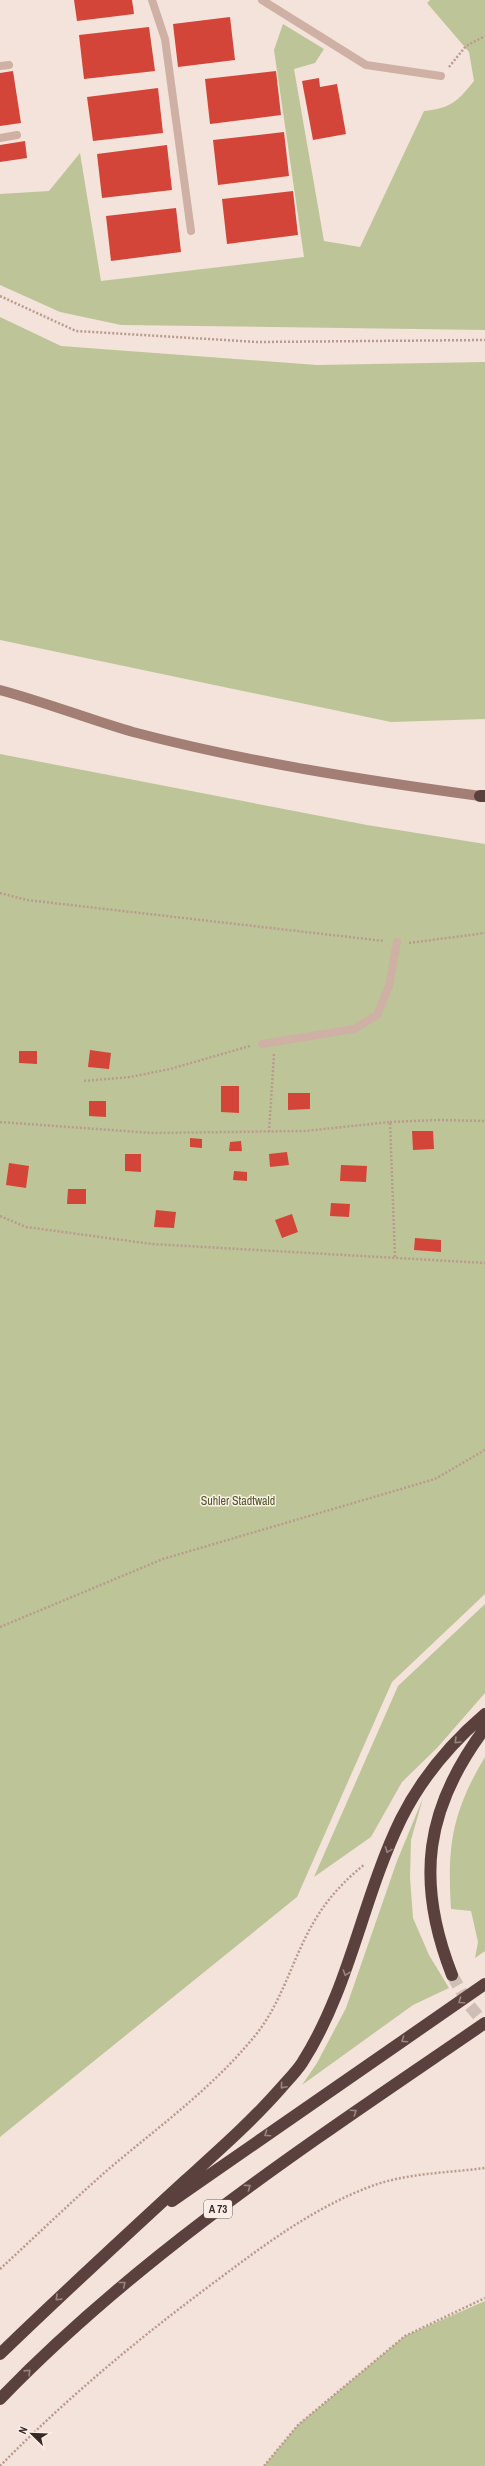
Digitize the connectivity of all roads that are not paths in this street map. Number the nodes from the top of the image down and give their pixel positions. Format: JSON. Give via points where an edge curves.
{"nodes":[{"id":1,"x":152,"y":0,"type":"edge"},
{"id":2,"x":262,"y":0,"type":"edge"},
{"id":3,"x":9,"y":64,"type":"dead end"},
{"id":4,"x":0,"y":66,"type":"edge"},
{"id":5,"x":441,"y":76,"type":"road end"},
{"id":6,"x":17,"y":135,"type":"dead end"},
{"id":7,"x":0,"y":138,"type":"edge"},
{"id":8,"x":191,"y":231,"type":"dead end"},
{"id":9,"x":0,"y":690,"type":"edge"},
{"id":10,"x":482,"y":796,"type":"edge"},
{"id":11,"x":397,"y":942,"type":"road end"},
{"id":12,"x":262,"y":1044,"type":"road end"},
{"id":13,"x":485,"y":1714,"type":"edge"},
{"id":14,"x":485,"y":1728,"type":"edge"},
{"id":15,"x":452,"y":1975,"type":"tunnel mouth"},
{"id":16,"x":485,"y":1984,"type":"edge"},
{"id":17,"x":485,"y":2023,"type":"edge"},
{"id":18,"x":87,"y":2271,"type":"junction"},
{"id":19,"x":0,"y":2354,"type":"edge"},
{"id":20,"x":0,"y":2399,"type":"edge"}],
"edges":[{"from":1,"to":8,"type":"lane","via":[[165,39]]},
{"from":2,"to":5,"type":"lane","via":[[366,65]]},
{"from":3,"to":4,"type":"lane"},
{"from":6,"to":7,"type":"lane"},
{"from":9,"to":10,"type":"main road","via":[[133,732],[230,755],[325,773]]},
{"from":11,"to":12,"type":"lane","via":[[389,986],[377,1015],[354,1029]]},
{"from":13,"to":18,"type":"highway","one_way":true,"via":[[439,1760],[413,1796],[381,1868],[329,2015],[301,2065],[244,2127]]},
{"from":14,"to":15,"type":"highway","via":[[469,1750],[444,1797],[431,1855],[429,1878],[433,1913]]},
{"from":16,"to":18,"type":"highway","number":"A 73","one_way":true,"via":[[187,2191]]},
{"from":20,"to":17,"type":"highway","number":"A 73","one_way":true,"via":[[99,2304],[193,2227],[319,2135]]},
{"from":18,"to":19,"type":"highway","number":"A 73","one_way":true}]}
